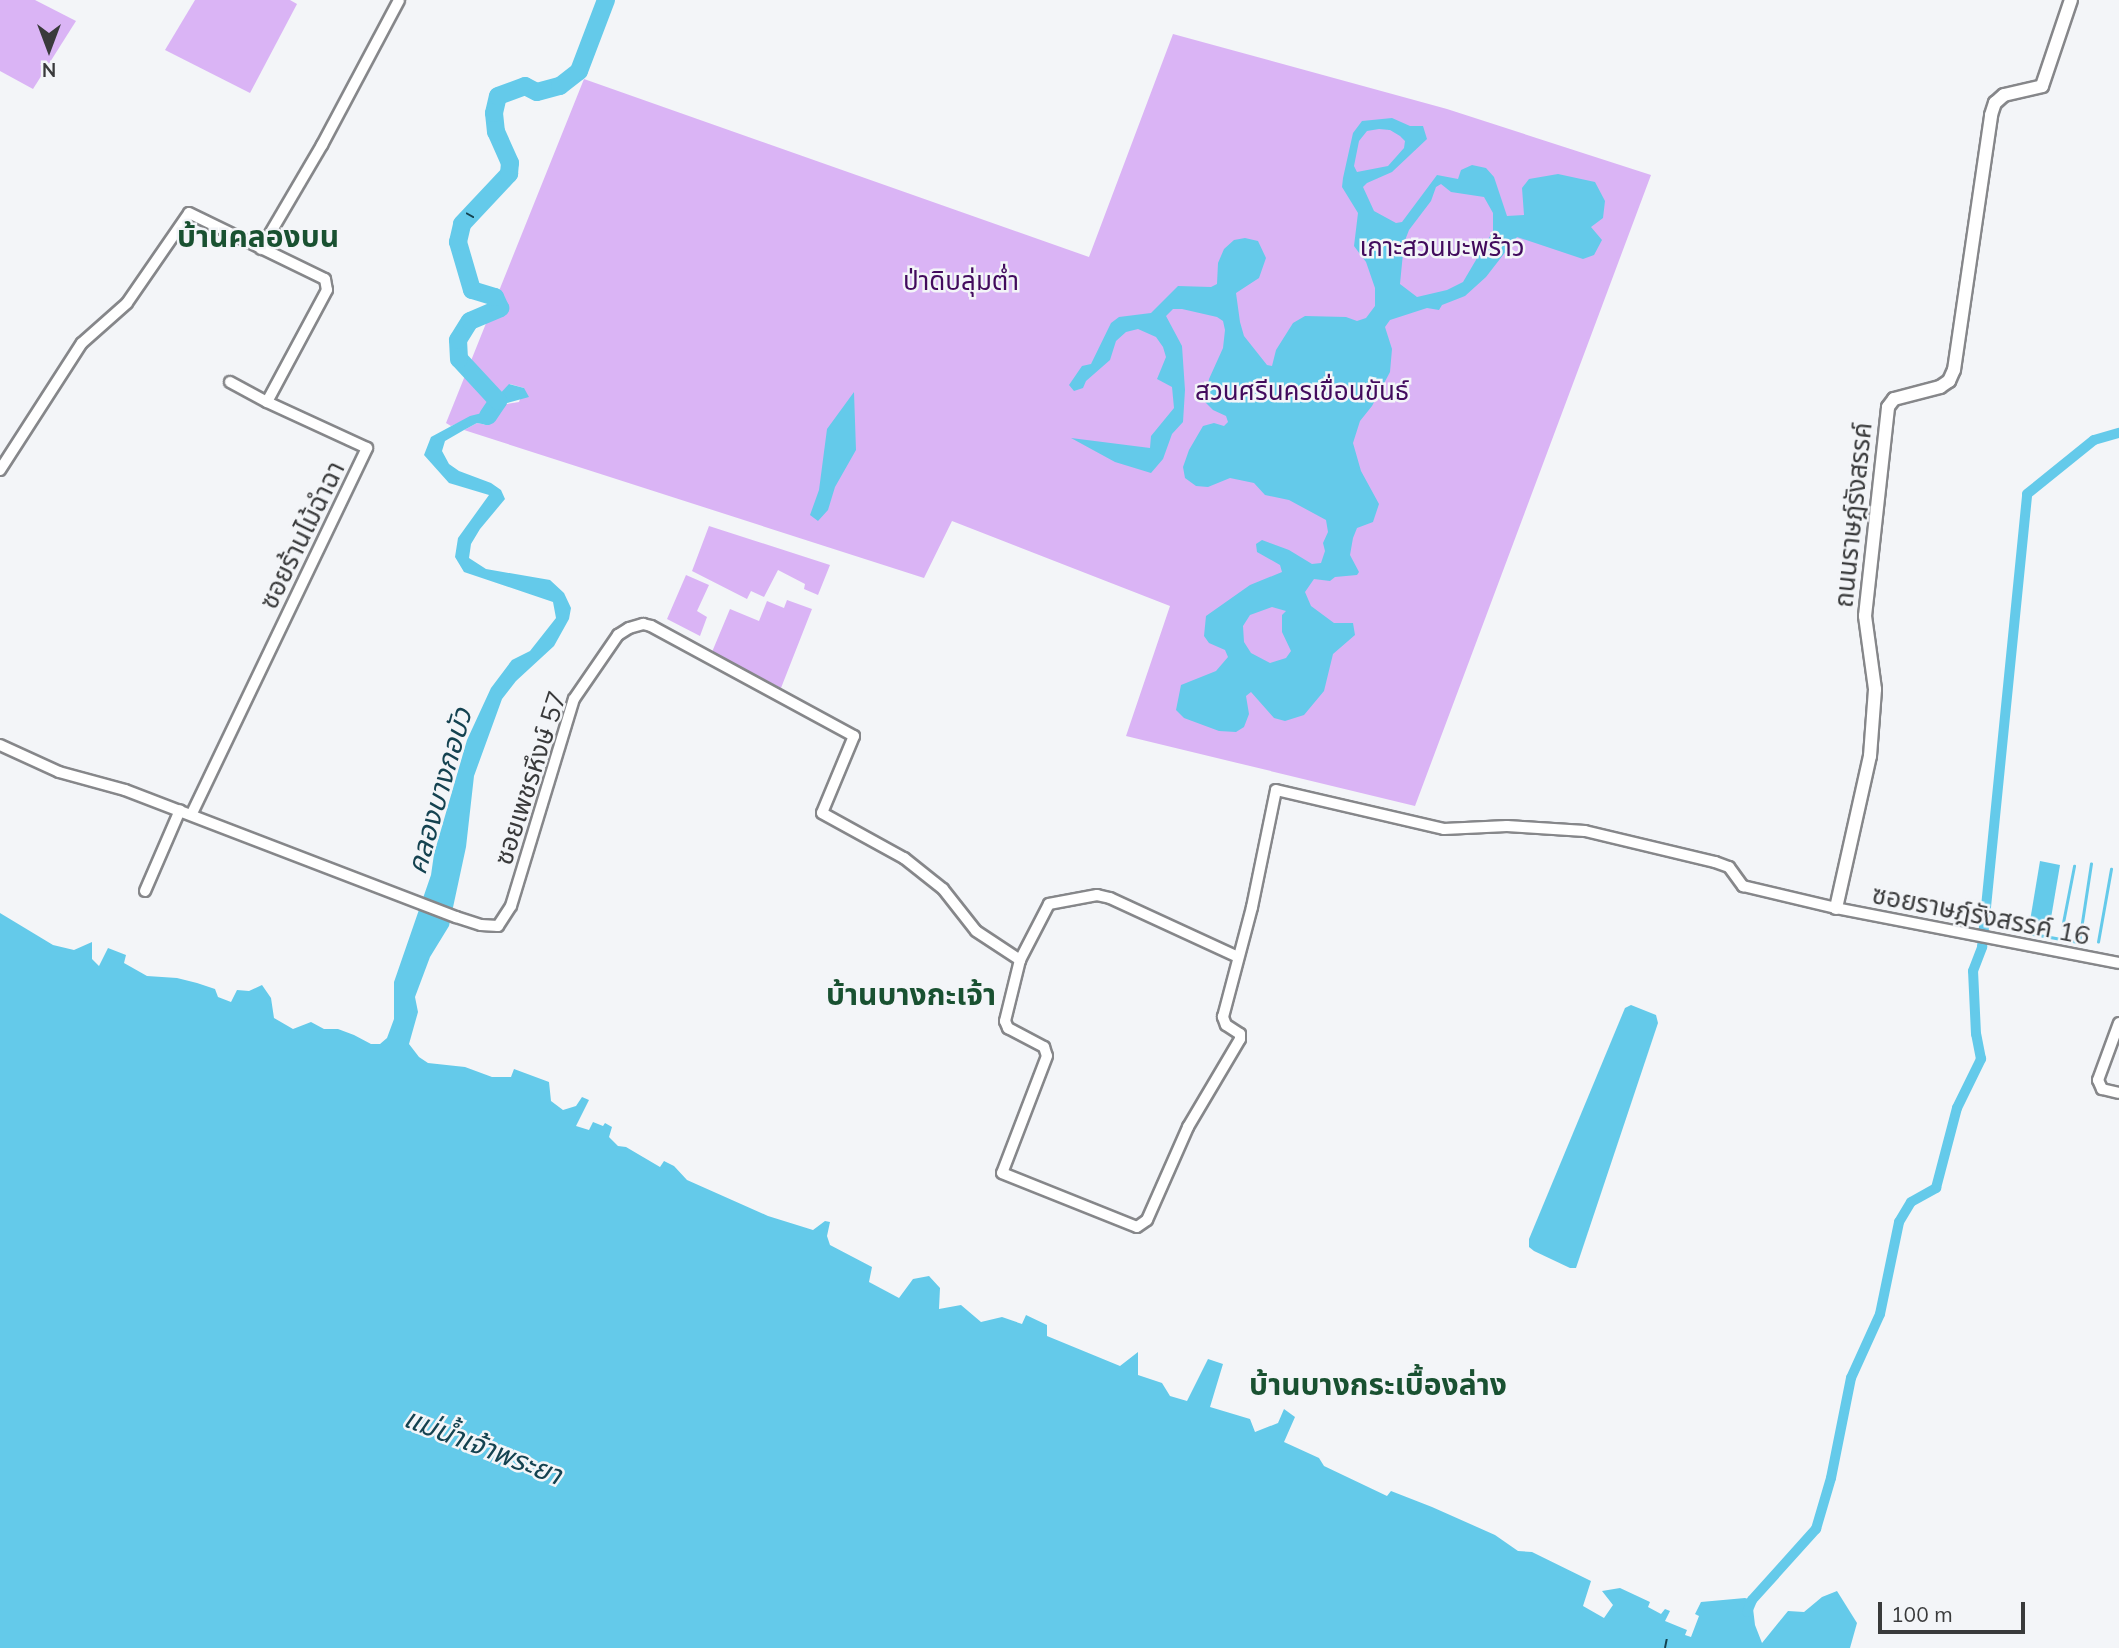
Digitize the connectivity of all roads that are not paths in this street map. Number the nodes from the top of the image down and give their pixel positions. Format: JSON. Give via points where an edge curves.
{"nodes":[{"id":1,"x":399,"y":0,"type":"edge"},
{"id":2,"x":2071,"y":0,"type":"edge"},
{"id":3,"x":261,"y":249,"type":"junction"},
{"id":4,"x":230,"y":382,"type":"dead end"},
{"id":5,"x":267,"y":402,"type":"junction"},
{"id":6,"x":0,"y":470,"type":"edge"},
{"id":7,"x":0,"y":745,"type":"edge"},
{"id":8,"x":180,"y":810,"type":"junction"},
{"id":9,"x":192,"y":814,"type":"junction"},
{"id":10,"x":145,"y":891,"type":"dead end"},
{"id":11,"x":1836,"y":908,"type":"junction"},
{"id":12,"x":1238,"y":957,"type":"junction"},
{"id":13,"x":1020,"y":960,"type":"junction"},
{"id":14,"x":2119,"y":963,"type":"edge"},
{"id":15,"x":2119,"y":1023,"type":"edge"},
{"id":16,"x":2119,"y":1093,"type":"edge"}],
"edges":[{"from":1,"to":3,"type":"street"},
{"from":2,"to":11,"type":"street","name":"ถนนราษฎ์รังสรรค์","via":[[2042,86],[2004,95],[1991,115],[1954,370],[1940,387],[1894,399],[1888,407],[1865,616],[1875,689],[1870,756]]},
{"from":3,"to":5,"type":"street","via":[[325,279],[328,285]]},
{"from":3,"to":6,"type":"street","via":[[189,214],[127,303],[82,343]]},
{"from":4,"to":5,"type":"street"},
{"from":5,"to":9,"type":"street","name":"ซอยร้านไม้ฉำฉา","via":[[367,448]]},
{"from":7,"to":8,"type":"street","name":"ซอยเพชรหึงษ์ 57","via":[[60,772]]},
{"from":8,"to":9,"type":"street","name":"ซอยเพชรหึงษ์ 57"},
{"from":8,"to":10,"type":"street"},
{"from":9,"to":13,"type":"street","name":"ซอยเพชรหึงษ์ 57","via":[[456,917],[498,926],[505,920],[574,699],[618,635],[643,624],[853,736],[821,813],[904,858],[943,889],[976,931]]},
{"from":11,"to":12,"type":"street","name":"ซอยราษฎ์รังสรรค์ 16","via":[[1743,886],[1729,867],[1714,862],[1585,831],[1507,826],[1444,829],[1276,790]]},
{"from":11,"to":14,"type":"street","name":"ซอยราษฎ์รังสรรค์ 16"},
{"from":12,"to":13,"type":"street","via":[[1122,902],[1097,895],[1049,904]]},
{"from":12,"to":13,"type":"street","via":[[1223,1017],[1240,1039],[1188,1128],[1147,1220],[1137,1227],[1002,1173],[1047,1056],[1044,1047],[1008,1028],[1005,1021]]},
{"from":15,"to":16,"type":"street","via":[[2098,1080],[2102,1089]]}]}
